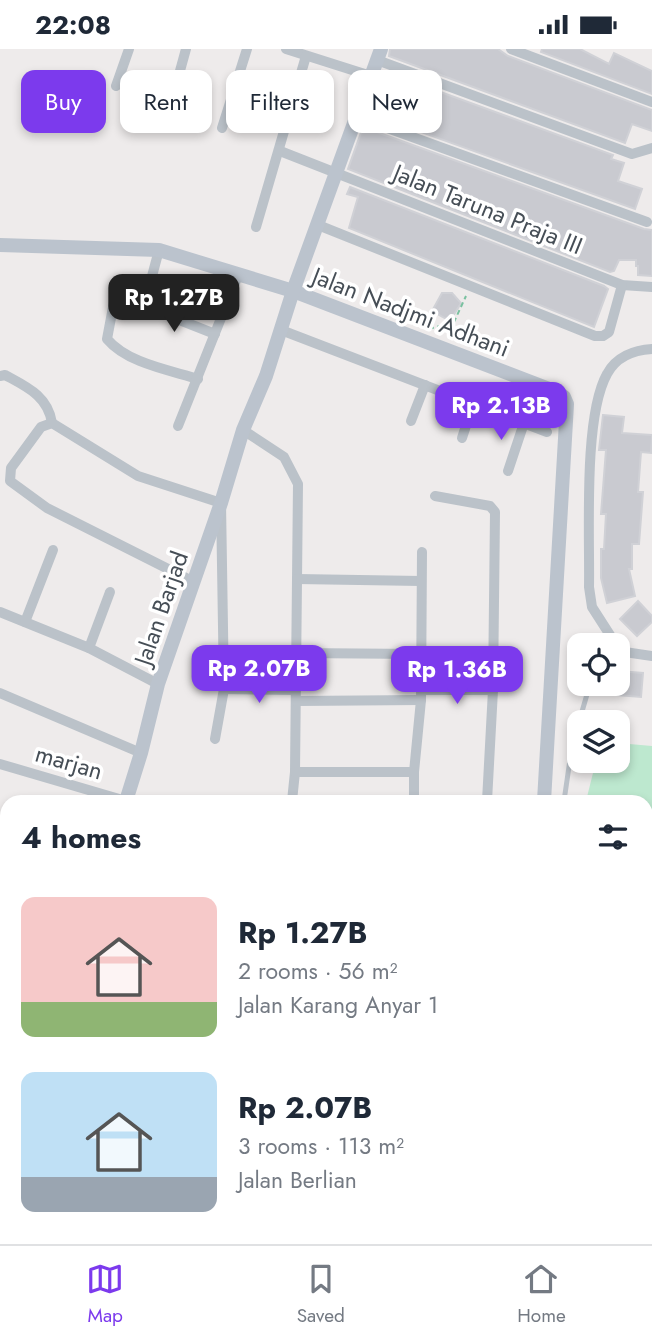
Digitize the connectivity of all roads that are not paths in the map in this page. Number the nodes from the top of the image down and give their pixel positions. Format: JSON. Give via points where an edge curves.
{"nodes":[{"id":1,"x":129,"y":49,"type":"edge"},
{"id":2,"x":186,"y":49,"type":"edge"},
{"id":3,"x":247,"y":49,"type":"edge"},
{"id":4,"x":286,"y":49,"type":"edge"},
{"id":5,"x":511,"y":49,"type":"edge"},
{"id":6,"x":379,"y":54,"type":"edge"},
{"id":7,"x":306,"y":56,"type":"junction"},
{"id":8,"x":180,"y":70,"type":"edge"},
{"id":9,"x":352,"y":70,"type":"edge"},
{"id":10,"x":116,"y":86,"type":"dead end"},
{"id":11,"x":652,"y":102,"type":"edge"},
{"id":12,"x":222,"y":128,"type":"dead end"},
{"id":13,"x":351,"y":133,"type":"edge"},
{"id":14,"x":400,"y":133,"type":"edge"},
{"id":15,"x":652,"y":148,"type":"edge"},
{"id":16,"x":280,"y":151,"type":"junction"},
{"id":17,"x":338,"y":172,"type":"junction"},
{"id":18,"x":647,"y":222,"type":"dead end"},
{"id":19,"x":318,"y":225,"type":"junction"},
{"id":20,"x":256,"y":227,"type":"dead end"},
{"id":21,"x":0,"y":245,"type":"edge"},
{"id":22,"x":159,"y":250,"type":"junction"},
{"id":23,"x":239,"y":273,"type":"junction"},
{"id":24,"x":622,"y":285,"type":"junction"},
{"id":25,"x":652,"y":287,"type":"edge"},
{"id":26,"x":293,"y":291,"type":"junction"},
{"id":27,"x":144,"y":306,"type":"junction"},
{"id":28,"x":281,"y":330,"type":"junction"},
{"id":29,"x":215,"y":334,"type":"junction"},
{"id":30,"x":652,"y":349,"type":"edge"},
{"id":31,"x":0,"y":376,"type":"edge"},
{"id":32,"x":198,"y":379,"type":"junction"},
{"id":33,"x":425,"y":385,"type":"junction"},
{"id":34,"x":473,"y":404,"type":"junction"},
{"id":35,"x":411,"y":421,"type":"dead end"},
{"id":36,"x":52,"y":423,"type":"junction"},
{"id":37,"x":524,"y":423,"type":"junction"},
{"id":38,"x":178,"y":426,"type":"dead end"},
{"id":39,"x":243,"y":430,"type":"junction"},
{"id":40,"x":547,"y":432,"type":"dead end"},
{"id":41,"x":462,"y":438,"type":"dead end"},
{"id":42,"x":508,"y":471,"type":"dead end"},
{"id":43,"x":435,"y":496,"type":"dead end"},
{"id":44,"x":221,"y":503,"type":"junction"},
{"id":45,"x":52,"y":550,"type":"dead end"},
{"id":46,"x":422,"y":552,"type":"dead end"},
{"id":47,"x":297,"y":579,"type":"junction"},
{"id":48,"x":421,"y":581,"type":"junction"},
{"id":49,"x":194,"y":582,"type":"junction"},
{"id":50,"x":110,"y":592,"type":"dead end"},
{"id":51,"x":0,"y":612,"type":"edge"},
{"id":52,"x":25,"y":622,"type":"junction"},
{"id":53,"x":608,"y":633,"type":"edge"},
{"id":54,"x":89,"y":648,"type":"junction"},
{"id":55,"x":630,"y":650,"type":"edge"},
{"id":56,"x":296,"y":653,"type":"junction"},
{"id":57,"x":421,"y":654,"type":"junction"},
{"id":58,"x":651,"y":654,"type":"edge"},
{"id":59,"x":158,"y":684,"type":"junction"},
{"id":60,"x":224,"y":689,"type":"junction"},
{"id":61,"x":494,"y":690,"type":"junction"},
{"id":62,"x":0,"y":693,"type":"edge"},
{"id":63,"x":421,"y":695,"type":"junction"},
{"id":64,"x":296,"y":696,"type":"junction"},
{"id":65,"x":587,"y":696,"type":"edge"},
{"id":66,"x":215,"y":739,"type":"dead end"},
{"id":67,"x":141,"y":753,"type":"junction"},
{"id":68,"x":0,"y":764,"type":"edge"},
{"id":69,"x":295,"y":772,"type":"junction"},
{"id":70,"x":414,"y":772,"type":"junction"},
{"id":71,"x":106,"y":795,"type":"edge"},
{"id":72,"x":128,"y":795,"type":"edge"},
{"id":73,"x":293,"y":795,"type":"edge"},
{"id":74,"x":414,"y":795,"type":"edge"},
{"id":75,"x":487,"y":795,"type":"edge"},
{"id":76,"x":544,"y":795,"type":"edge"},
{"id":77,"x":565,"y":795,"type":"edge"}],
"edges":[{"from":1,"to":10,"type":"street"},
{"from":2,"to":8,"type":"street"},
{"from":3,"to":12,"type":"street"},
{"from":4,"to":7,"type":"street"},
{"from":5,"to":11,"type":"street"},
{"from":6,"to":15,"type":"street","via":[[632,154]]},
{"from":7,"to":9,"type":"street"},
{"from":7,"to":16,"type":"street"},
{"from":13,"to":17,"type":"main road","name":"Jalan Barjad"},
{"from":14,"to":18,"type":"street"},
{"from":16,"to":17,"type":"street","name":"Jalan Taruna Praja III"},
{"from":16,"to":20,"type":"street"},
{"from":17,"to":19,"type":"main road","name":"Jalan Barjad"},
{"from":17,"to":24,"type":"street","name":"Jalan Taruna Praja III"},
{"from":19,"to":24,"type":"street","via":[[595,336],[609,332]]},
{"from":19,"to":26,"type":"main road","name":"Jalan Barjad"},
{"from":21,"to":22,"type":"main road","name":"Jalan Nadjmi Adhani"},
{"from":22,"to":23,"type":"main road","name":"Jalan Nadjmi Adhani"},
{"from":22,"to":27,"type":"street"},
{"from":23,"to":26,"type":"main road","name":"Jalan Nadjmi Adhani"},
{"from":23,"to":29,"type":"street"},
{"from":24,"to":25,"type":"street","name":"Jalan Taruna Praja III"},
{"from":26,"to":28,"type":"main road","name":"Jalan Barjad"},
{"from":26,"to":76,"type":"main road","name":"Jalan Nadjmi Adhani","via":[[564,397]]},
{"from":27,"to":29,"type":"street"},
{"from":27,"to":32,"type":"street","via":[[120,297],[114,302],[107,339],[137,359]]},
{"from":28,"to":33,"type":"street"},
{"from":28,"to":39,"type":"main road","name":"Jalan Barjad"},
{"from":29,"to":32,"type":"street"},
{"from":30,"to":53,"type":"street","via":[[622,357],[607,373],[595,416],[589,587],[592,607]]},
{"from":31,"to":36,"type":"street","via":[[37,393],[50,410]]},
{"from":32,"to":38,"type":"street"},
{"from":33,"to":34,"type":"street"},
{"from":33,"to":35,"type":"street"},
{"from":34,"to":37,"type":"street"},
{"from":34,"to":41,"type":"street"},
{"from":36,"to":44,"type":"street","via":[[138,476]]},
{"from":36,"to":49,"type":"street","via":[[41,427],[10,468],[10,481],[47,508]]},
{"from":37,"to":40,"type":"street"},
{"from":37,"to":42,"type":"street"},
{"from":39,"to":44,"type":"main road","name":"Jalan Barjad"},
{"from":39,"to":47,"type":"street","via":[[284,457],[298,484]]},
{"from":43,"to":61,"type":"street","via":[[490,506],[495,512]]},
{"from":44,"to":49,"type":"main road","name":"Jalan Barjad"},
{"from":44,"to":60,"type":"street"},
{"from":45,"to":52,"type":"street"},
{"from":46,"to":48,"type":"street"},
{"from":47,"to":48,"type":"street"},
{"from":47,"to":56,"type":"street"},
{"from":48,"to":57,"type":"street"},
{"from":49,"to":59,"type":"main road","name":"Jalan Barjad"},
{"from":50,"to":54,"type":"street"},
{"from":51,"to":52,"type":"street"},
{"from":52,"to":54,"type":"street"},
{"from":54,"to":59,"type":"street"},
{"from":55,"to":58,"type":"street"},
{"from":56,"to":57,"type":"street"},
{"from":56,"to":64,"type":"street"},
{"from":57,"to":63,"type":"street"},
{"from":59,"to":67,"type":"main road","name":"Jalan Barjad"},
{"from":60,"to":64,"type":"street"},
{"from":60,"to":66,"type":"street"},
{"from":61,"to":63,"type":"street"},
{"from":61,"to":75,"type":"street"},
{"from":62,"to":67,"type":"street"},
{"from":63,"to":64,"type":"street"},
{"from":63,"to":70,"type":"street"},
{"from":64,"to":69,"type":"street"},
{"from":65,"to":77,"type":"lane","via":[[572,746]]},
{"from":67,"to":72,"type":"main road","name":"Jalan Barjad"},
{"from":68,"to":71,"type":"street","name":"marjan"},
{"from":69,"to":70,"type":"street"},
{"from":69,"to":73,"type":"street"},
{"from":70,"to":74,"type":"street"}]}
